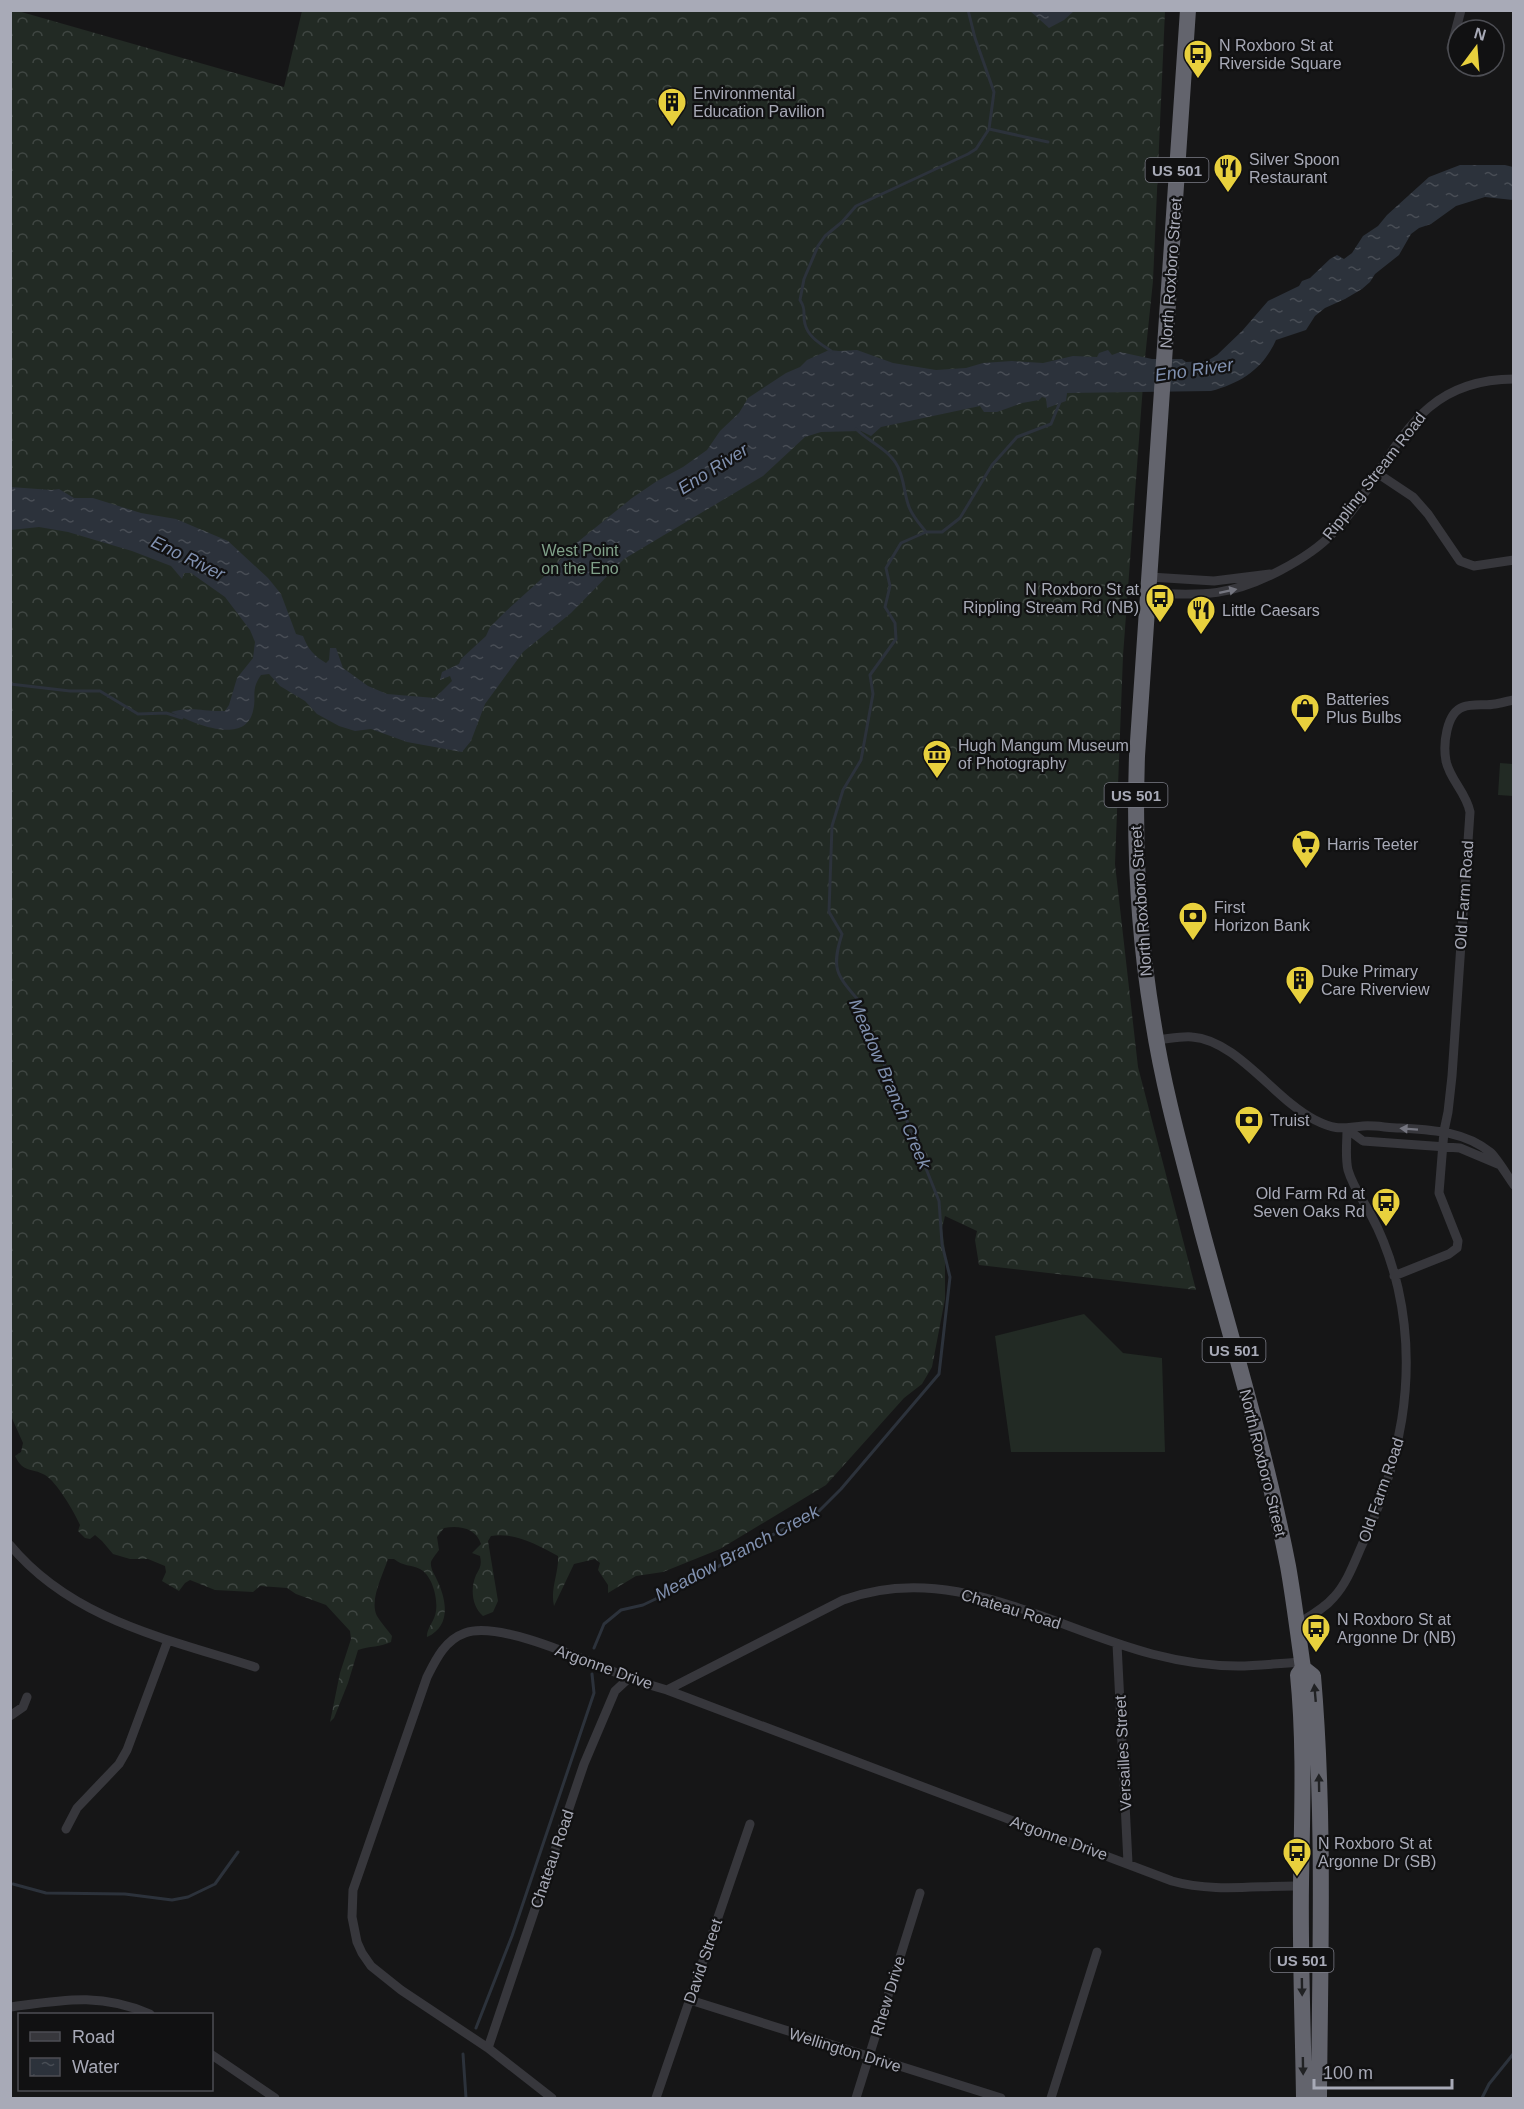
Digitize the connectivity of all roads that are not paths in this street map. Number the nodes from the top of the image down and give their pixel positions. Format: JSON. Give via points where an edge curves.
{"nodes":[{"id":1,"x":1188,"y":10,"type":"edge"},
{"id":2,"x":1514,"y":379,"type":"edge"},
{"id":3,"x":1377,"y":472,"type":"junction"},
{"id":4,"x":1514,"y":560,"type":"edge"},
{"id":5,"x":1273,"y":574,"type":"junction"},
{"id":6,"x":1150,"y":585,"type":"junction"},
{"id":7,"x":1514,"y":700,"type":"edge"},
{"id":8,"x":1156,"y":1041,"type":"junction"},
{"id":9,"x":1347,"y":1129,"type":"junction"},
{"id":10,"x":1444,"y":1131,"type":"junction"},
{"id":11,"x":1443,"y":1146,"type":"junction"},
{"id":12,"x":1498,"y":1164,"type":"junction"},
{"id":13,"x":1514,"y":1185,"type":"edge"},
{"id":14,"x":1395,"y":1276,"type":"junction"},
{"id":15,"x":10,"y":1545,"type":"edge"},
{"id":16,"x":1297,"y":1624,"type":"junction"},
{"id":17,"x":168,"y":1640,"type":"junction"},
{"id":18,"x":1117,"y":1644,"type":"junction"},
{"id":19,"x":1302,"y":1665,"type":"junction"},
{"id":20,"x":255,"y":1667,"type":"dead end"},
{"id":21,"x":629,"y":1678,"type":"junction"},
{"id":22,"x":667,"y":1690,"type":"junction"},
{"id":23,"x":27,"y":1697,"type":"dead end"},
{"id":24,"x":10,"y":1716,"type":"edge"},
{"id":25,"x":1304,"y":1799,"type":"junction"},
{"id":26,"x":750,"y":1824,"type":"dead end"},
{"id":27,"x":66,"y":1829,"type":"dead end"},
{"id":28,"x":1128,"y":1863,"type":"junction"},
{"id":29,"x":1321,"y":1883,"type":"junction"},
{"id":30,"x":1301,"y":1886,"type":"junction"},
{"id":31,"x":920,"y":1893,"type":"dead end"},
{"id":32,"x":1097,"y":1952,"type":"dead end"},
{"id":33,"x":1319,"y":1973,"type":"junction"},
{"id":34,"x":690,"y":2000,"type":"junction"},
{"id":35,"x":10,"y":2007,"type":"edge"},
{"id":36,"x":147,"y":2013,"type":"edge"},
{"id":37,"x":488,"y":2048,"type":"junction"},
{"id":38,"x":213,"y":2056,"type":"edge"},
{"id":39,"x":868,"y":2057,"type":"junction"},
{"id":40,"x":274,"y":2098,"type":"edge"},
{"id":41,"x":552,"y":2098,"type":"edge"},
{"id":42,"x":656,"y":2098,"type":"edge"},
{"id":43,"x":856,"y":2098,"type":"edge"},
{"id":44,"x":1001,"y":2098,"type":"edge"},
{"id":45,"x":1051,"y":2098,"type":"edge"},
{"id":46,"x":1304,"y":2098,"type":"edge"},
{"id":47,"x":1319,"y":2098,"type":"edge"}],
"edges":[{"from":1,"to":6,"type":"highway","name":"North Roxboro Street","number":"US 501"},
{"from":2,"to":3,"type":"street","name":"Rippling Stream Road","via":[[1468,385],[1434,402],[1410,426]]},
{"from":3,"to":4,"type":"street","via":[[1413,497],[1430,515],[1460,561],[1474,566]]},
{"from":3,"to":5,"type":"street","name":"Rippling Stream Road","via":[[1334,532],[1306,555]]},
{"from":5,"to":6,"type":"street","name":"Rippling Stream Road"},
{"from":6,"to":5,"type":"street","name":"Rippling Stream Road","one_way":true,"via":[[1216,593],[1246,587]]},
{"from":6,"to":8,"type":"highway","name":"North Roxboro Street","number":"US 501","via":[[1135,808],[1142,940]]},
{"from":7,"to":10,"type":"street","name":"Old Farm Road","via":[[1460,708],[1447,729],[1446,760],[1470,812],[1452,1076]]},
{"from":8,"to":9,"type":"street","via":[[1194,1037],[1218,1044],[1305,1114],[1324,1124]]},
{"from":8,"to":16,"type":"highway","name":"North Roxboro Street","number":"US 501","via":[[1272,1497]]},
{"from":10,"to":9,"type":"street","one_way":true,"via":[[1364,1126]]},
{"from":9,"to":11,"type":"street","via":[[1363,1141]]},
{"from":9,"to":14,"type":"street","name":"Old Farm Road","via":[[1349,1171],[1372,1216]]},
{"from":10,"to":11,"type":"street","name":"Old Farm Road"},
{"from":10,"to":12,"type":"street","via":[[1491,1152]]},
{"from":11,"to":12,"type":"street","via":[[1469,1151]]},
{"from":11,"to":14,"type":"street","name":"Old Farm Road","via":[[1439,1193],[1458,1238],[1457,1248]]},
{"from":12,"to":13,"type":"street"},
{"from":14,"to":16,"type":"street","name":"Old Farm Road","via":[[1407,1369],[1397,1450],[1367,1535],[1344,1583],[1327,1604]]},
{"from":15,"to":17,"type":"street","via":[[36,1573],[72,1599],[104,1616]]},
{"from":16,"to":19,"type":"highway","name":"North Roxboro Street","number":"US 501"},
{"from":17,"to":20,"type":"street"},
{"from":17,"to":27,"type":"street","via":[[127,1750],[119,1764],[77,1808]]},
{"from":18,"to":19,"type":"street","name":"Chateau Road","via":[[1207,1663]]},
{"from":18,"to":22,"type":"street","name":"Chateau Road","via":[[988,1599],[936,1588],[887,1588],[857,1595],[816,1613]]},
{"from":18,"to":28,"type":"street","name":"Versailles Street"},
{"from":19,"to":25,"type":"highway","name":"North Roxboro Street","number":"US 501","via":[[1298,1675]]},
{"from":29,"to":19,"type":"highway","name":"North Roxboro Street","number":"US 501","one_way":true,"via":[[1313,1676]]},
{"from":21,"to":22,"type":"street","name":"Argonne Drive"},
{"from":21,"to":37,"type":"street","name":"Chateau Road","via":[[615,1692],[584,1764]]},
{"from":21,"to":37,"type":"street","name":"Argonne Drive","via":[[505,1632],[479,1629],[459,1635],[447,1644],[427,1677],[353,1890],[352,1917],[360,1948],[371,1966]]},
{"from":22,"to":28,"type":"street","name":"Argonne Drive"},
{"from":23,"to":24,"type":"street","via":[[23,1707]]},
{"from":25,"to":29,"type":"highway","via":[[1310,1816],[1312,1872]]},
{"from":25,"to":30,"type":"highway","name":"North Roxboro Street","number":"US 501"},
{"from":26,"to":34,"type":"street","name":"David Street"},
{"from":28,"to":30,"type":"street","name":"Argonne Drive","via":[[1172,1881],[1197,1886]]},
{"from":29,"to":33,"type":"highway","name":"North Roxboro Street","number":"US 501"},
{"from":30,"to":33,"type":"highway","via":[[1311,1893],[1312,1966]]},
{"from":30,"to":46,"type":"highway","name":"North Roxboro Street","number":"US 501","one_way":true},
{"from":31,"to":39,"type":"street","name":"Rhew Drive"},
{"from":32,"to":45,"type":"street"},
{"from":33,"to":47,"type":"highway","name":"North Roxboro Street","number":"US 501"},
{"from":34,"to":39,"type":"street","name":"Wellington Drive"},
{"from":34,"to":42,"type":"street","name":"David Street"},
{"from":35,"to":36,"type":"street","via":[[88,1998]]},
{"from":37,"to":41,"type":"street","name":"Argonne Drive"},
{"from":38,"to":40,"type":"street"},
{"from":39,"to":43,"type":"street","name":"Rhew Drive"},
{"from":39,"to":44,"type":"street","name":"Wellington Drive"}]}
